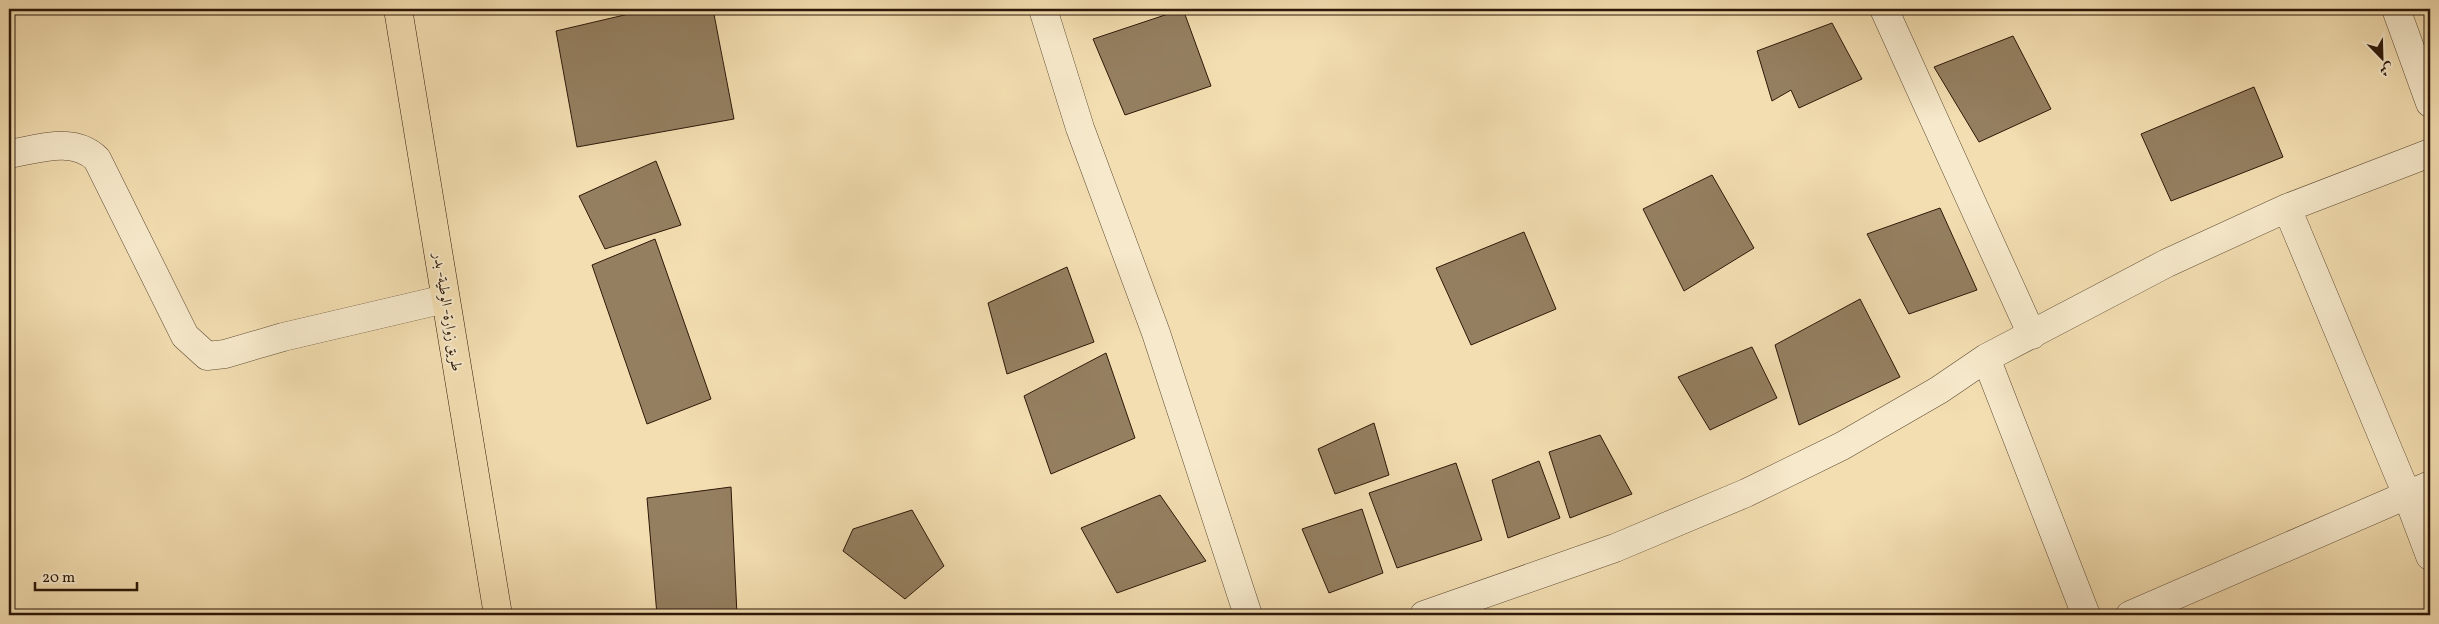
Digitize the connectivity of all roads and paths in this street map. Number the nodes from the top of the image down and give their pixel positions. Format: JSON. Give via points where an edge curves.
{"nodes":[{"id":1,"x":398,"y":9,"type":"edge"},
{"id":2,"x":1043,"y":9,"type":"edge"},
{"id":3,"x":1884,"y":9,"type":"edge"},
{"id":4,"x":2396,"y":9,"type":"edge"},
{"id":5,"x":2430,"y":103,"type":"edge"},
{"id":6,"x":2430,"y":153,"type":"edge"},
{"id":7,"x":9,"y":154,"type":"edge"},
{"id":8,"x":2287,"y":208,"type":"junction"},
{"id":9,"x":445,"y":299,"type":"junction"},
{"id":10,"x":2032,"y":334,"type":"junction"},
{"id":11,"x":1986,"y":358,"type":"junction"},
{"id":12,"x":2419,"y":490,"type":"edge"},
{"id":13,"x":2430,"y":556,"type":"edge"},
{"id":14,"x":498,"y":615,"type":"edge"},
{"id":15,"x":1248,"y":615,"type":"edge"},
{"id":16,"x":1424,"y":615,"type":"edge"},
{"id":17,"x":2086,"y":615,"type":"edge"},
{"id":18,"x":2130,"y":615,"type":"edge"}],
"edges":[{"from":1,"to":9,"type":"highway","name":"طريق زوارة- الوطية- بدر"},
{"from":2,"to":15,"type":"street","via":[[1080,128],[1159,342]]},
{"from":3,"to":10,"type":"street"},
{"from":4,"to":5,"type":"street"},
{"from":6,"to":8,"type":"street"},
{"from":7,"to":9,"type":"street","via":[[75,146],[88,150],[98,159],[185,336],[207,356]]},
{"from":8,"to":10,"type":"street","via":[[2167,262]]},
{"from":8,"to":12,"type":"street"},
{"from":9,"to":14,"type":"highway","name":"طريق زوارة- الوطية- بدر"},
{"from":10,"to":11,"type":"street"},
{"from":11,"to":16,"type":"street","via":[[1842,446],[1746,493],[1615,548]]},
{"from":11,"to":17,"type":"street"},
{"from":12,"to":13,"type":"street"},
{"from":12,"to":18,"type":"street"}]}
